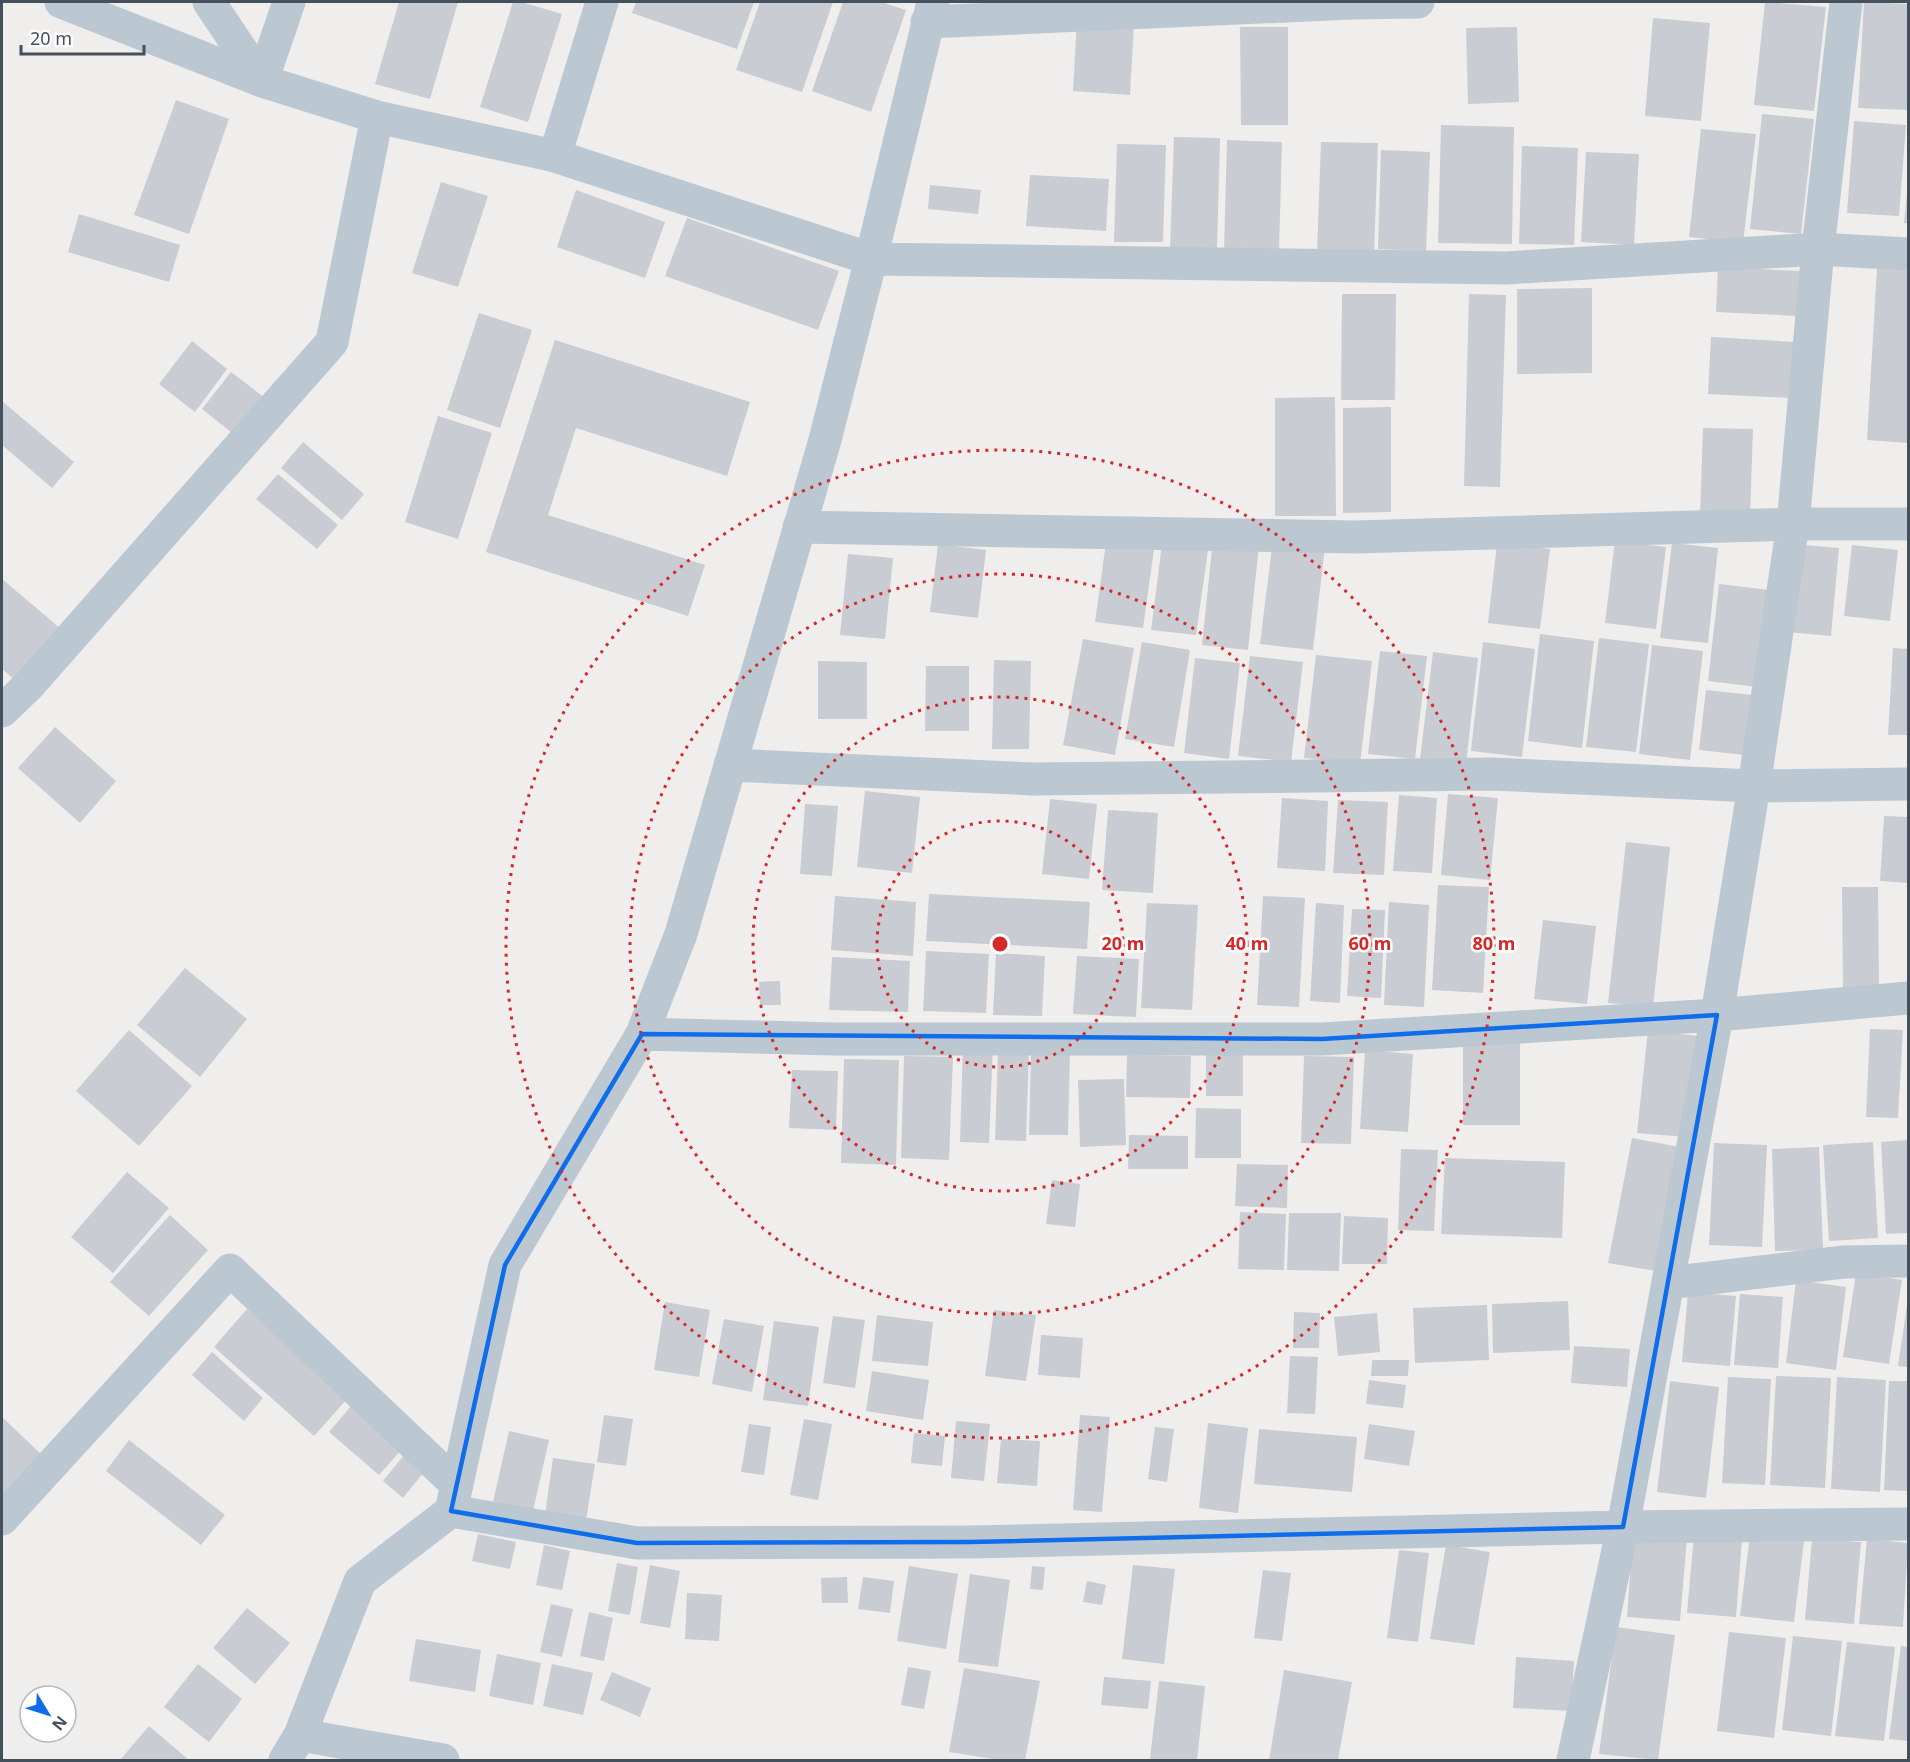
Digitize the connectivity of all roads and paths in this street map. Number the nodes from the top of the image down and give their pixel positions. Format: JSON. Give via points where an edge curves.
{"nodes":[{"id":1,"x":61,"y":2,"type":"edge"},
{"id":2,"x":209,"y":2,"type":"edge"},
{"id":3,"x":289,"y":2,"type":"edge"},
{"id":4,"x":602,"y":2,"type":"edge"},
{"id":5,"x":1352,"y":2,"type":"edge"},
{"id":6,"x":1418,"y":2,"type":"edge"},
{"id":7,"x":1846,"y":2,"type":"edge"},
{"id":8,"x":930,"y":12,"type":"edge"},
{"id":9,"x":262,"y":81,"type":"junction"},
{"id":10,"x":377,"y":117,"type":"junction"},
{"id":11,"x":555,"y":156,"type":"junction"},
{"id":12,"x":1818,"y":249,"type":"junction"},
{"id":13,"x":1908,"y":254,"type":"edge"},
{"id":14,"x":871,"y":259,"type":"junction"},
{"id":15,"x":1908,"y":524,"type":"edge"},
{"id":16,"x":1793,"y":525,"type":"junction"},
{"id":17,"x":799,"y":527,"type":"junction"},
{"id":18,"x":2,"y":711,"type":"edge"},
{"id":19,"x":730,"y":765,"type":"junction"},
{"id":20,"x":1908,"y":784,"type":"edge"},
{"id":21,"x":1754,"y":786,"type":"junction"},
{"id":22,"x":1908,"y":998,"type":"edge"},
{"id":23,"x":1717,"y":1015,"type":"junction"},
{"id":24,"x":642,"y":1034,"type":"junction"},
{"id":25,"x":1908,"y":1261,"type":"edge"},
{"id":26,"x":1668,"y":1283,"type":"junction"},
{"id":27,"x":454,"y":1498,"type":"junction"},
{"id":28,"x":2,"y":1520,"type":"edge"},
{"id":29,"x":1908,"y":1524,"type":"edge"},
{"id":30,"x":1623,"y":1527,"type":"junction"},
{"id":31,"x":293,"y":1748,"type":"edge"},
{"id":32,"x":443,"y":1761,"type":"edge"},
{"id":33,"x":1573,"y":1761,"type":"edge"}],
"edges":[{"from":1,"to":9,"type":"street"},
{"from":2,"to":9,"type":"street"},
{"from":3,"to":9,"type":"street"},
{"from":4,"to":11,"type":"street"},
{"from":5,"to":6,"type":"street"},
{"from":5,"to":8,"type":"street"},
{"from":7,"to":12,"type":"street"},
{"from":8,"to":14,"type":"street"},
{"from":9,"to":10,"type":"street"},
{"from":10,"to":11,"type":"street"},
{"from":10,"to":18,"type":"street","via":[[332,342]]},
{"from":11,"to":14,"type":"street"},
{"from":12,"to":13,"type":"street"},
{"from":12,"to":14,"type":"street","via":[[1506,268]]},
{"from":12,"to":16,"type":"street"},
{"from":14,"to":17,"type":"street"},
{"from":15,"to":16,"type":"street"},
{"from":16,"to":17,"type":"street","via":[[1356,537]]},
{"from":16,"to":21,"type":"street"},
{"from":17,"to":19,"type":"street"},
{"from":19,"to":21,"type":"street","via":[[1032,779],[1491,774]]},
{"from":19,"to":24,"type":"street","via":[[681,934]]},
{"from":20,"to":21,"type":"street"},
{"from":21,"to":23,"type":"street"},
{"from":22,"to":23,"type":"street"},
{"from":23,"to":24,"type":"street","via":[[1322,1039],[834,1039]]},
{"from":23,"to":26,"type":"street"},
{"from":24,"to":27,"type":"street","via":[[505,1265]]},
{"from":25,"to":26,"type":"street","via":[[1843,1262]]},
{"from":26,"to":30,"type":"street"},
{"from":27,"to":28,"type":"street","via":[[230,1270]]},
{"from":27,"to":30,"type":"street","via":[[637,1543],[970,1542]]},
{"from":27,"to":31,"type":"street","via":[[360,1581]]},
{"from":29,"to":30,"type":"street"},
{"from":30,"to":33,"type":"street"},
{"from":31,"to":32,"type":"street"}]}
